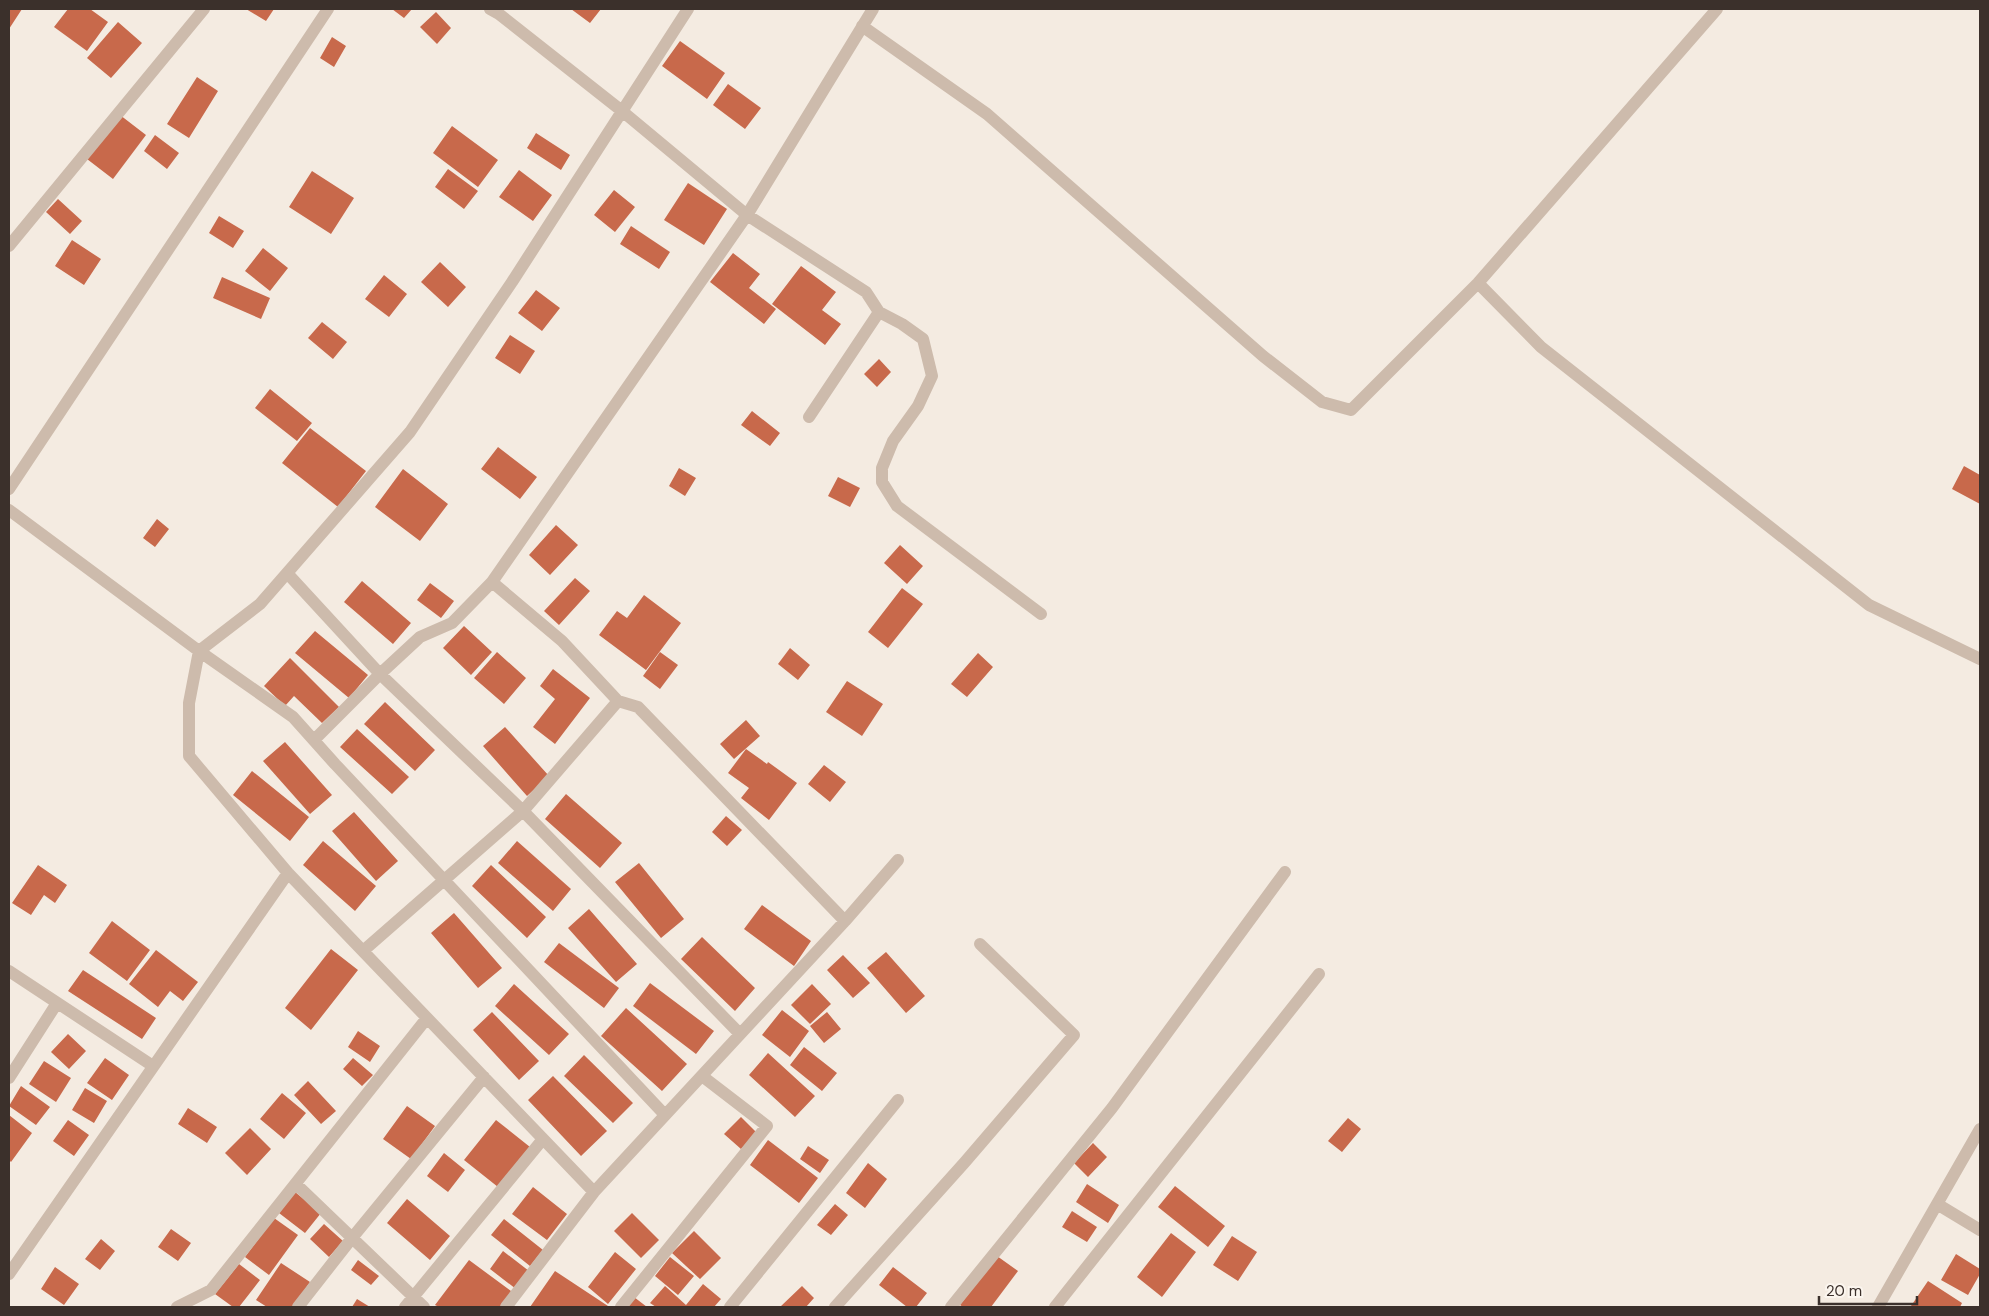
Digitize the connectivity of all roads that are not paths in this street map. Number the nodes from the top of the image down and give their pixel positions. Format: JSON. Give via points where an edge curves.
{"nodes":[{"id":1,"x":204,"y":9,"type":"edge"},
{"id":2,"x":328,"y":9,"type":"edge"},
{"id":3,"x":688,"y":9,"type":"edge"},
{"id":4,"x":873,"y":9,"type":"edge"},
{"id":5,"x":1717,"y":9,"type":"edge"},
{"id":6,"x":497,"y":11,"type":"edge"},
{"id":7,"x":862,"y":26,"type":"junction"},
{"id":8,"x":622,"y":111,"type":"junction"},
{"id":9,"x":747,"y":215,"type":"junction"},
{"id":10,"x":9,"y":246,"type":"edge"},
{"id":11,"x":1478,"y":283,"type":"junction"},
{"id":12,"x":879,"y":312,"type":"junction"},
{"id":13,"x":809,"y":417,"type":"dead end"},
{"id":14,"x":9,"y":489,"type":"edge"},
{"id":15,"x":9,"y":510,"type":"edge"},
{"id":16,"x":287,"y":574,"type":"junction"},
{"id":17,"x":492,"y":582,"type":"junction"},
{"id":18,"x":1040,"y":614,"type":"dead end"},
{"id":19,"x":200,"y":651,"type":"junction"},
{"id":20,"x":1980,"y":659,"type":"edge"},
{"id":21,"x":380,"y":674,"type":"junction"},
{"id":22,"x":618,"y":701,"type":"junction"},
{"id":23,"x":314,"y":740,"type":"junction"},
{"id":24,"x":523,"y":811,"type":"junction"},
{"id":25,"x":898,"y":860,"type":"dead end"},
{"id":26,"x":1285,"y":872,"type":"dead end"},
{"id":27,"x":288,"y":873,"type":"junction"},
{"id":28,"x":444,"y":879,"type":"junction"},
{"id":29,"x":845,"y":921,"type":"junction"},
{"id":30,"x":980,"y":944,"type":"dead end"},
{"id":31,"x":364,"y":951,"type":"junction"},
{"id":32,"x":9,"y":971,"type":"edge"},
{"id":33,"x":1318,"y":974,"type":"dead end"},
{"id":34,"x":57,"y":1002,"type":"junction"},
{"id":35,"x":427,"y":1018,"type":"junction"},
{"id":36,"x":740,"y":1034,"type":"junction"},
{"id":37,"x":154,"y":1066,"type":"junction"},
{"id":38,"x":702,"y":1076,"type":"junction"},
{"id":39,"x":484,"y":1077,"type":"junction"},
{"id":40,"x":9,"y":1078,"type":"edge"},
{"id":41,"x":898,"y":1100,"type":"dead end"},
{"id":42,"x":666,"y":1115,"type":"junction"},
{"id":43,"x":1980,"y":1129,"type":"edge"},
{"id":44,"x":543,"y":1139,"type":"junction"},
{"id":45,"x":296,"y":1184,"type":"junction"},
{"id":46,"x":594,"y":1192,"type":"junction"},
{"id":47,"x":1938,"y":1204,"type":"junction"},
{"id":48,"x":1980,"y":1230,"type":"edge"},
{"id":49,"x":352,"y":1238,"type":"junction"},
{"id":50,"x":9,"y":1274,"type":"edge"},
{"id":51,"x":409,"y":1302,"type":"edge"},
{"id":52,"x":177,"y":1307,"type":"edge"},
{"id":53,"x":298,"y":1307,"type":"edge"},
{"id":54,"x":424,"y":1307,"type":"edge"},
{"id":55,"x":506,"y":1307,"type":"edge"},
{"id":56,"x":621,"y":1307,"type":"edge"},
{"id":57,"x":730,"y":1307,"type":"edge"},
{"id":58,"x":835,"y":1307,"type":"edge"},
{"id":59,"x":951,"y":1307,"type":"edge"},
{"id":60,"x":1055,"y":1307,"type":"edge"},
{"id":61,"x":1878,"y":1307,"type":"edge"}],
"edges":[{"from":1,"to":10,"type":"street"},
{"from":2,"to":14,"type":"street"},
{"from":3,"to":8,"type":"street"},
{"from":4,"to":7,"type":"street"},
{"from":5,"to":11,"type":"street"},
{"from":6,"to":8,"type":"street"},
{"from":7,"to":9,"type":"street"},
{"from":7,"to":11,"type":"street","via":[[987,114],[1263,356],[1322,402],[1351,410]]},
{"from":8,"to":9,"type":"street"},
{"from":8,"to":16,"type":"street","via":[[410,432]]},
{"from":9,"to":12,"type":"street","via":[[866,292]]},
{"from":9,"to":17,"type":"street"},
{"from":11,"to":20,"type":"street","via":[[1541,347],[1869,605]]},
{"from":12,"to":13,"type":"street"},
{"from":12,"to":18,"type":"street","via":[[923,339],[932,376],[918,406],[894,441],[882,468],[882,482],[897,506]]},
{"from":15,"to":19,"type":"street"},
{"from":16,"to":19,"type":"street","via":[[260,604]]},
{"from":16,"to":21,"type":"street"},
{"from":17,"to":21,"type":"street","via":[[452,623],[420,637]]},
{"from":17,"to":22,"type":"street","via":[[562,640]]},
{"from":19,"to":23,"type":"street","via":[[293,717]]},
{"from":19,"to":27,"type":"street","via":[[189,703],[189,756]]},
{"from":21,"to":23,"type":"street"},
{"from":21,"to":24,"type":"street"},
{"from":22,"to":24,"type":"street"},
{"from":22,"to":29,"type":"street","via":[[638,707]]},
{"from":23,"to":28,"type":"street"},
{"from":24,"to":28,"type":"street"},
{"from":24,"to":36,"type":"street"},
{"from":25,"to":29,"type":"street"},
{"from":26,"to":59,"type":"street","via":[[1112,1108]]},
{"from":27,"to":31,"type":"street"},
{"from":27,"to":37,"type":"street"},
{"from":28,"to":31,"type":"street"},
{"from":28,"to":42,"type":"street"},
{"from":29,"to":36,"type":"street"},
{"from":30,"to":58,"type":"street","via":[[1074,1035]]},
{"from":31,"to":35,"type":"street"},
{"from":32,"to":34,"type":"street"},
{"from":33,"to":60,"type":"street"},
{"from":34,"to":37,"type":"street"},
{"from":34,"to":40,"type":"street"},
{"from":35,"to":39,"type":"street"},
{"from":35,"to":45,"type":"street"},
{"from":36,"to":38,"type":"street"},
{"from":37,"to":50,"type":"street"},
{"from":38,"to":42,"type":"street"},
{"from":38,"to":56,"type":"street","via":[[767,1126]]},
{"from":39,"to":44,"type":"street"},
{"from":39,"to":49,"type":"street"},
{"from":41,"to":57,"type":"street"},
{"from":42,"to":46,"type":"street"},
{"from":43,"to":47,"type":"street"},
{"from":44,"to":46,"type":"street"},
{"from":44,"to":51,"type":"street"},
{"from":45,"to":49,"type":"street"},
{"from":45,"to":52,"type":"street","via":[[211,1290]]},
{"from":46,"to":55,"type":"street"},
{"from":47,"to":48,"type":"street"},
{"from":47,"to":61,"type":"street"},
{"from":49,"to":51,"type":"street"},
{"from":49,"to":53,"type":"street"},
{"from":51,"to":54,"type":"street"}]}
